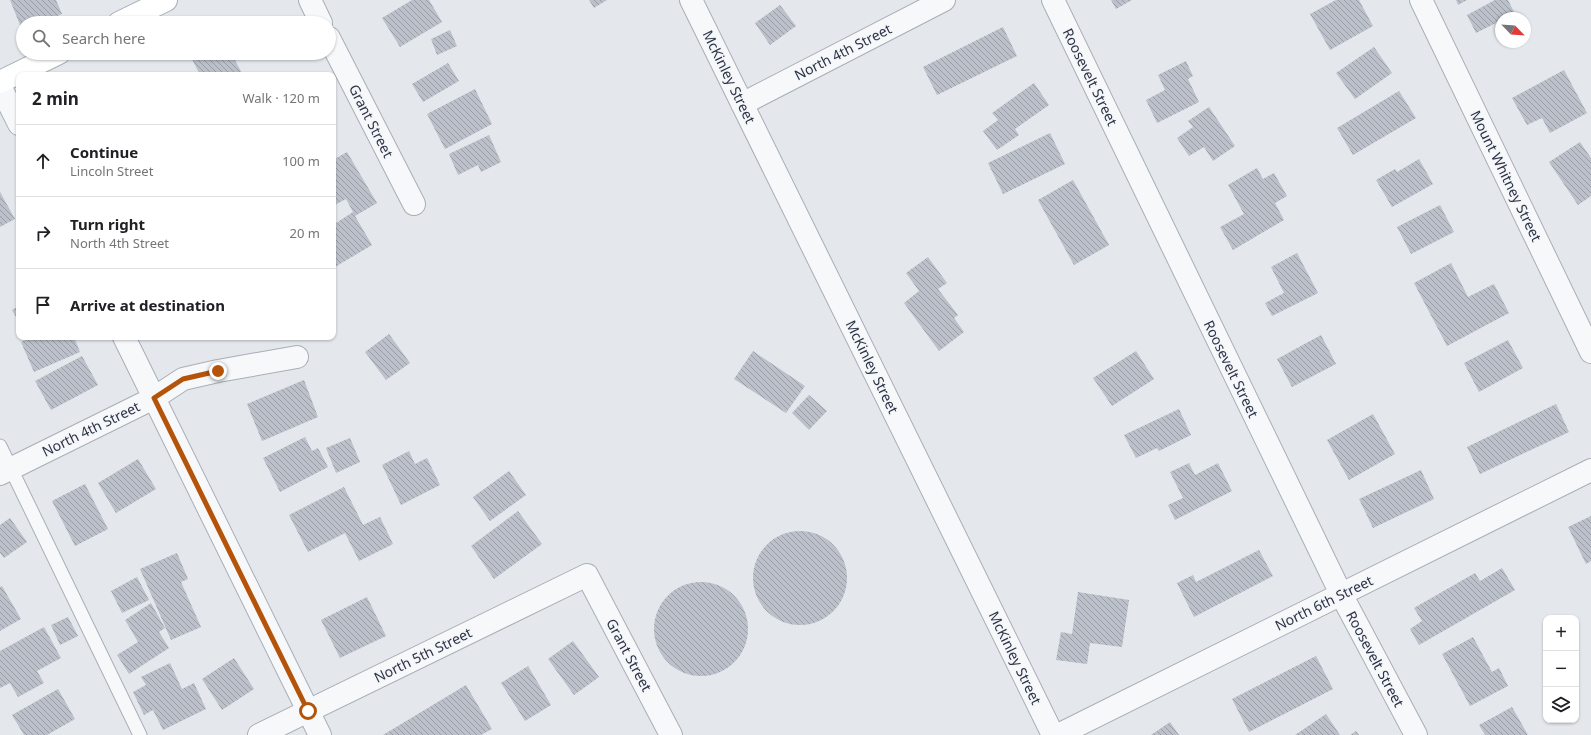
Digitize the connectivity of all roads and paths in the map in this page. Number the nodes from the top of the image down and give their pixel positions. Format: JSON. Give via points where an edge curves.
{"nodes":[{"id":1,"x":166,"y":0,"type":"edge"},
{"id":2,"x":310,"y":0,"type":"edge"},
{"id":3,"x":691,"y":0,"type":"edge"},
{"id":4,"x":944,"y":0,"type":"edge"},
{"id":5,"x":1052,"y":0,"type":"edge"},
{"id":6,"x":1421,"y":0,"type":"edge"},
{"id":7,"x":133,"y":16,"type":"edge"},
{"id":8,"x":318,"y":16,"type":"edge"},
{"id":9,"x":336,"y":52,"type":"edge"},
{"id":10,"x":45,"y":60,"type":"edge"},
{"id":11,"x":20,"y":72,"type":"edge"},
{"id":12,"x":16,"y":74,"type":"edge"},
{"id":13,"x":0,"y":82,"type":"edge"},
{"id":14,"x":0,"y":86,"type":"edge"},
{"id":15,"x":742,"y":104,"type":"junction"},
{"id":16,"x":16,"y":118,"type":"edge"},
{"id":17,"x":414,"y":204,"type":"dead end"},
{"id":18,"x":125,"y":340,"type":"edge"},
{"id":19,"x":1591,"y":352,"type":"edge"},
{"id":20,"x":297,"y":357,"type":"dead end"},
{"id":21,"x":154,"y":398,"type":"junction"},
{"id":22,"x":0,"y":446,"type":"edge"},
{"id":23,"x":1591,"y":470,"type":"edge"},
{"id":24,"x":6,"y":471,"type":"edge"},
{"id":25,"x":587,"y":575,"type":"joint"},
{"id":26,"x":1341,"y":594,"type":"junction"},
{"id":27,"x":308,"y":711,"type":"junction"},
{"id":28,"x":140,"y":735,"type":"edge"},
{"id":29,"x":259,"y":735,"type":"edge"},
{"id":30,"x":320,"y":735,"type":"edge"},
{"id":31,"x":671,"y":735,"type":"edge"},
{"id":32,"x":1053,"y":735,"type":"edge"},
{"id":33,"x":1058,"y":735,"type":"edge"},
{"id":34,"x":1416,"y":735,"type":"edge"}],
"edges":[{"from":1,"to":7,"type":"street"},
{"from":2,"to":8,"type":"street"},
{"from":3,"to":15,"type":"street","name":"McKinley Street"},
{"from":4,"to":15,"type":"street","name":"North 4th Street"},
{"from":5,"to":26,"type":"street","name":"Roosevelt Street"},
{"from":6,"to":19,"type":"street","name":"Mount Whitney Street"},
{"from":9,"to":17,"type":"street","name":"Grant Street"},
{"from":10,"to":11,"type":"street"},
{"from":12,"to":13,"type":"street"},
{"from":14,"to":16,"type":"street"},
{"from":15,"to":32,"type":"street","name":"McKinley Street"},
{"from":18,"to":21,"type":"street"},
{"from":20,"to":21,"type":"street","name":"North 4th Street","via":[[183,379]]},
{"from":21,"to":24,"type":"street","name":"North 4th Street"},
{"from":21,"to":27,"type":"street"},
{"from":22,"to":24,"type":"lane"},
{"from":23,"to":26,"type":"street","name":"North 6th Street"},
{"from":24,"to":28,"type":"lane"},
{"from":25,"to":27,"type":"street","name":"North 5th Street"},
{"from":25,"to":31,"type":"street","name":"Grant Street"},
{"from":26,"to":33,"type":"street","name":"North 6th Street"},
{"from":26,"to":34,"type":"street","name":"Roosevelt Street"},
{"from":27,"to":29,"type":"street","name":"North 5th Street"},
{"from":27,"to":30,"type":"street"}]}
